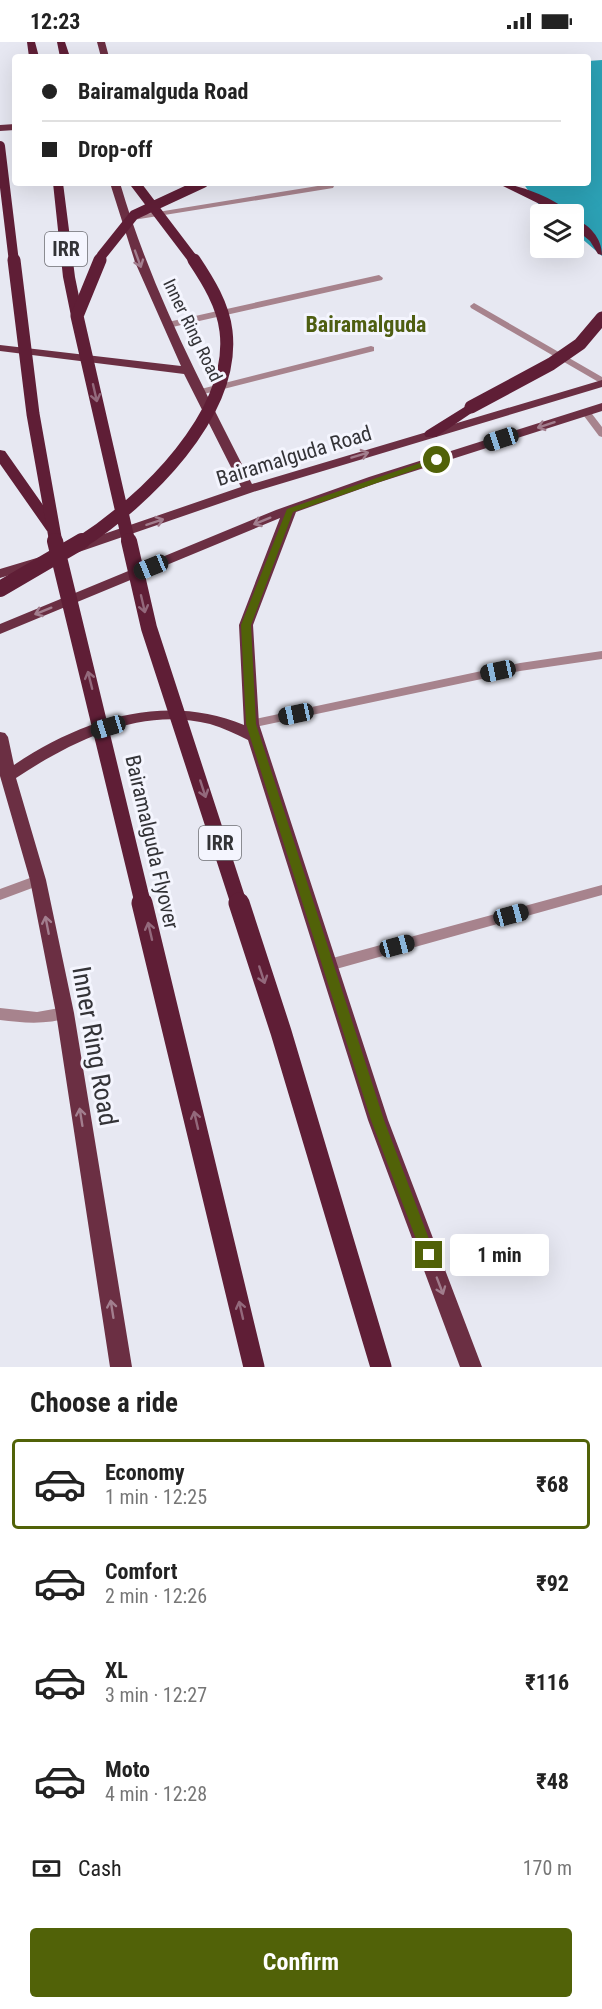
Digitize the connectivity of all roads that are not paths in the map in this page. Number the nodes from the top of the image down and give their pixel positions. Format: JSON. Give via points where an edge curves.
{"nodes":[{"id":1,"x":0,"y":146,"type":"edge"},
{"id":2,"x":57,"y":186,"type":"edge"},
{"id":3,"x":116,"y":186,"type":"edge"},
{"id":4,"x":137,"y":186,"type":"edge"},
{"id":5,"x":197,"y":186,"type":"edge"},
{"id":6,"x":330,"y":186,"type":"dead end"},
{"id":7,"x":509,"y":186,"type":"edge"},
{"id":8,"x":550,"y":204,"type":"edge"},
{"id":9,"x":124,"y":220,"type":"junction"},
{"id":10,"x":584,"y":229,"type":"edge"},
{"id":11,"x":602,"y":252,"type":"edge"},
{"id":12,"x":379,"y":278,"type":"dead end"},
{"id":13,"x":474,"y":306,"type":"dead end"},
{"id":14,"x":77,"y":316,"type":"junction"},
{"id":15,"x":602,"y":318,"type":"edge"},
{"id":16,"x":168,"y":325,"type":"junction"},
{"id":17,"x":0,"y":348,"type":"edge"},
{"id":18,"x":370,"y":349,"type":"dead end"},
{"id":19,"x":190,"y":371,"type":"junction"},
{"id":20,"x":602,"y":382,"type":"edge"},
{"id":21,"x":200,"y":392,"type":"junction"},
{"id":22,"x":602,"y":408,"type":"edge"},
{"id":23,"x":586,"y":412,"type":"junction"},
{"id":24,"x":431,"y":434,"type":"junction"},
{"id":25,"x":602,"y":434,"type":"edge"},
{"id":26,"x":0,"y":454,"type":"edge"},
{"id":27,"x":248,"y":489,"type":"junction"},
{"id":28,"x":290,"y":510,"type":"junction"},
{"id":29,"x":52,"y":528,"type":"junction"},
{"id":30,"x":0,"y":574,"type":"edge"},
{"id":31,"x":0,"y":589,"type":"edge"},
{"id":32,"x":0,"y":629,"type":"edge"},
{"id":33,"x":602,"y":656,"type":"edge"},
{"id":34,"x":254,"y":731,"type":"junction"},
{"id":35,"x":0,"y":737,"type":"edge"},
{"id":36,"x":6,"y":783,"type":"edge"},
{"id":37,"x":38,"y":880,"type":"junction"},
{"id":38,"x":602,"y":890,"type":"edge"},
{"id":39,"x":0,"y":895,"type":"edge"},
{"id":40,"x":329,"y":965,"type":"junction"},
{"id":41,"x":65,"y":1013,"type":"junction"},
{"id":42,"x":0,"y":1014,"type":"edge"},
{"id":43,"x":121,"y":1367,"type":"edge"},
{"id":44,"x":254,"y":1367,"type":"edge"},
{"id":45,"x":381,"y":1367,"type":"edge"},
{"id":46,"x":471,"y":1367,"type":"edge"}],
"edges":[{"from":1,"to":29,"type":"highway","name":"Bairamalguda Flyover","number":"IRR","bridge":true,"via":[[33,414]]},
{"from":2,"to":14,"type":"highway","number":"IRR"},
{"from":3,"to":9,"type":"main road","name":"Inner Ring Road"},
{"from":4,"to":31,"type":"highway","bridge":true,"via":[[210,286],[226,328],[226,372],[204,423],[167,470],[110,522]]},
{"from":5,"to":14,"type":"highway","bridge":true,"via":[[134,215],[102,255]]},
{"from":6,"to":9,"type":"street"},
{"from":7,"to":8,"type":"highway"},
{"from":9,"to":16,"type":"main road","name":"Inner Ring Road","one_way":true,"via":[[152,297]]},
{"from":10,"to":11,"type":"highway"},
{"from":12,"to":16,"type":"street"},
{"from":13,"to":20,"type":"street"},
{"from":14,"to":45,"type":"highway","number":"IRR","one_way":true,"bridge":true,"via":[[149,628],[281,1032]]},
{"from":15,"to":24,"type":"highway","bridge":true,"via":[[580,344],[551,364],[471,406]]},
{"from":16,"to":19,"type":"main road","name":"Inner Ring Road"},
{"from":17,"to":19,"type":"main road"},
{"from":18,"to":21,"type":"street"},
{"from":19,"to":21,"type":"main road","name":"Inner Ring Road"},
{"from":20,"to":24,"type":"main road","name":"Bairamalguda Road"},
{"from":21,"to":27,"type":"main road","name":"Inner Ring Road"},
{"from":22,"to":23,"type":"main road"},
{"from":23,"to":25,"type":"street"},
{"from":23,"to":28,"type":"main road","one_way":true},
{"from":27,"to":24,"type":"main road","name":"Bairamalguda Road","one_way":true},
{"from":26,"to":29,"type":"highway"},
{"from":30,"to":27,"type":"main road","name":"Bairamalguda Road","one_way":true},
{"from":28,"to":32,"type":"main road","one_way":true},
{"from":28,"to":34,"type":"main road","via":[[246,625]]},
{"from":44,"to":29,"type":"highway","name":"Bairamalguda Flyover","number":"IRR","one_way":true,"bridge":true},
{"from":33,"to":34,"type":"street","via":[[520,667]]},
{"from":34,"to":36,"type":"main road","via":[[198,716],[126,721],[70,738]]},
{"from":34,"to":40,"type":"main road"},
{"from":35,"to":36,"type":"main road","name":"Inner Ring Road"},
{"from":36,"to":37,"type":"main road","name":"Inner Ring Road"},
{"from":37,"to":39,"type":"street"},
{"from":41,"to":37,"type":"main road","name":"Inner Ring Road","one_way":true},
{"from":38,"to":40,"type":"street"},
{"from":40,"to":46,"type":"main road","one_way":true,"via":[[378,1120]]},
{"from":41,"to":42,"type":"street","via":[[37,1018]]},
{"from":43,"to":41,"type":"main road","name":"Inner Ring Road","one_way":true}]}
